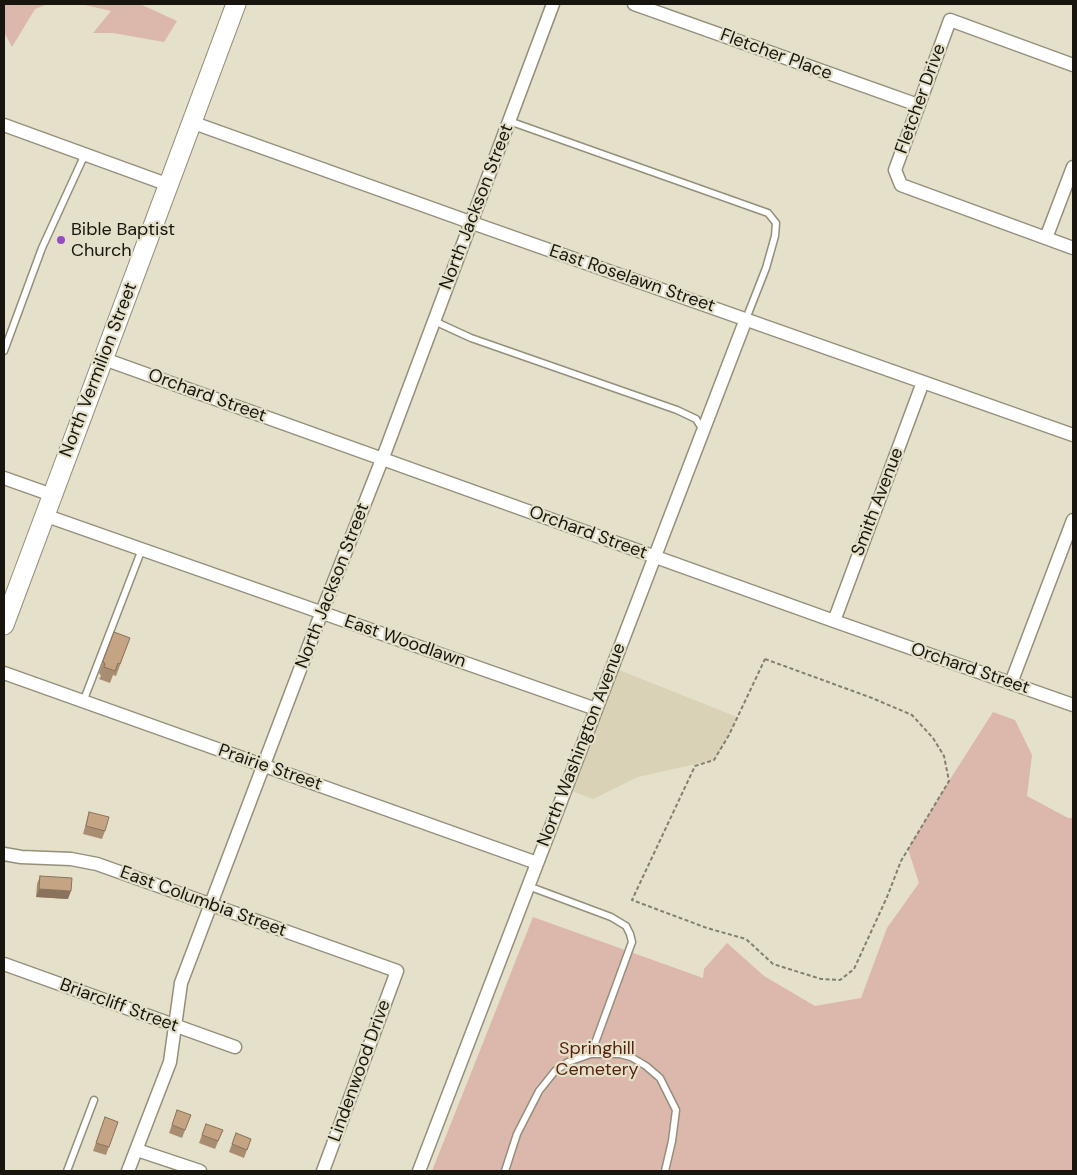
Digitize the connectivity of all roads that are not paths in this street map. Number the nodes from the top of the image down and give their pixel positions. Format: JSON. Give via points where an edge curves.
{"nodes":[{"id":1,"x":236,"y":4,"type":"edge"},
{"id":2,"x":553,"y":4,"type":"edge"},
{"id":3,"x":634,"y":4,"type":"edge"},
{"id":4,"x":1073,"y":65,"type":"edge"},
{"id":5,"x":918,"y":105,"type":"junction"},
{"id":6,"x":509,"y":121,"type":"junction"},
{"id":7,"x":191,"y":122,"type":"junction"},
{"id":8,"x":4,"y":125,"type":"edge"},
{"id":9,"x":85,"y":154,"type":"junction"},
{"id":10,"x":1073,"y":167,"type":"edge"},
{"id":11,"x":169,"y":185,"type":"junction"},
{"id":12,"x":471,"y":223,"type":"junction"},
{"id":13,"x":1046,"y":238,"type":"junction"},
{"id":14,"x":1073,"y":248,"type":"edge"},
{"id":15,"x":746,"y":319,"type":"junction"},
{"id":16,"x":434,"y":321,"type":"junction"},
{"id":17,"x":4,"y":351,"type":"edge"},
{"id":18,"x":104,"y":359,"type":"junction"},
{"id":19,"x":923,"y":382,"type":"junction"},
{"id":20,"x":703,"y":430,"type":"junction"},
{"id":21,"x":1073,"y":435,"type":"edge"},
{"id":22,"x":382,"y":459,"type":"junction"},
{"id":23,"x":4,"y":478,"type":"edge"},
{"id":24,"x":52,"y":495,"type":"junction"},
{"id":25,"x":44,"y":515,"type":"junction"},
{"id":26,"x":1073,"y":520,"type":"edge"},
{"id":27,"x":142,"y":549,"type":"junction"},
{"id":28,"x":655,"y":557,"type":"junction"},
{"id":29,"x":322,"y":613,"type":"junction"},
{"id":30,"x":834,"y":621,"type":"junction"},
{"id":31,"x":4,"y":624,"type":"edge"},
{"id":32,"x":4,"y":673,"type":"edge"},
{"id":33,"x":1010,"y":683,"type":"junction"},
{"id":34,"x":83,"y":702,"type":"junction"},
{"id":35,"x":1073,"y":705,"type":"edge"},
{"id":36,"x":596,"y":709,"type":"junction"},
{"id":37,"x":264,"y":766,"type":"junction"},
{"id":38,"x":4,"y":854,"type":"edge"},
{"id":39,"x":537,"y":863,"type":"junction"},
{"id":40,"x":528,"y":886,"type":"junction"},
{"id":41,"x":210,"y":905,"type":"junction"},
{"id":42,"x":4,"y":964,"type":"edge"},
{"id":43,"x":397,"y":971,"type":"joint"},
{"id":44,"x":175,"y":1026,"type":"junction"},
{"id":45,"x":235,"y":1047,"type":"dead end"},
{"id":46,"x":591,"y":1054,"type":"junction"},
{"id":47,"x":94,"y":1100,"type":"dead end"},
{"id":48,"x":137,"y":1150,"type":"junction"},
{"id":49,"x":68,"y":1171,"type":"edge"},
{"id":50,"x":128,"y":1171,"type":"edge"},
{"id":51,"x":200,"y":1171,"type":"edge"},
{"id":52,"x":323,"y":1171,"type":"edge"},
{"id":53,"x":419,"y":1171,"type":"edge"},
{"id":54,"x":505,"y":1171,"type":"edge"},
{"id":55,"x":664,"y":1171,"type":"edge"}],
"edges":[{"from":1,"to":7,"type":"main road","name":"North Vermilion Street"},
{"from":2,"to":6,"type":"street","name":"North Jackson Street"},
{"from":3,"to":5,"type":"street","name":"Fletcher Place"},
{"from":4,"to":5,"type":"street","name":"Fletcher Drive","via":[[950,20]]},
{"from":5,"to":13,"type":"street","name":"Fletcher Drive","via":[[895,170],[901,185]]},
{"from":6,"to":12,"type":"street","name":"North Jackson Street"},
{"from":6,"to":15,"type":"lane","via":[[768,213],[776,222],[775,236]]},
{"from":7,"to":11,"type":"main road","name":"North Vermilion Street"},
{"from":7,"to":12,"type":"street","name":"East Roselawn Street"},
{"from":8,"to":9,"type":"street"},
{"from":9,"to":11,"type":"street"},
{"from":9,"to":17,"type":"lane","via":[[42,248]]},
{"from":10,"to":13,"type":"street"},
{"from":11,"to":18,"type":"main road","name":"North Vermilion Street"},
{"from":12,"to":15,"type":"street","name":"East Roselawn Street"},
{"from":12,"to":16,"type":"street","name":"North Jackson Street"},
{"from":13,"to":14,"type":"street","name":"Fletcher Drive"},
{"from":15,"to":19,"type":"street","name":"East Roselawn Street"},
{"from":15,"to":20,"type":"street","name":"North Washington Avenue"},
{"from":16,"to":20,"type":"lane","via":[[471,338],[677,410],[696,419]]},
{"from":16,"to":22,"type":"street","name":"North Jackson Street"},
{"from":18,"to":22,"type":"street","name":"Orchard Street"},
{"from":18,"to":24,"type":"main road","name":"North Vermilion Street"},
{"from":19,"to":21,"type":"street","name":"East Roselawn Street"},
{"from":19,"to":30,"type":"street","name":"Smith Avenue"},
{"from":20,"to":28,"type":"street","name":"North Washington Avenue"},
{"from":22,"to":28,"type":"street","name":"Orchard Street"},
{"from":22,"to":29,"type":"street","name":"North Jackson Street"},
{"from":23,"to":24,"type":"street"},
{"from":24,"to":25,"type":"main road","name":"North Vermilion Street"},
{"from":25,"to":27,"type":"street","name":"East Woodlawn"},
{"from":25,"to":31,"type":"main road","name":"North Vermilion Street"},
{"from":26,"to":33,"type":"street","via":[[1066,548]]},
{"from":27,"to":29,"type":"street","name":"East Woodlawn"},
{"from":27,"to":34,"type":"lane"},
{"from":28,"to":30,"type":"street","name":"Orchard Street"},
{"from":28,"to":36,"type":"street","name":"North Washington Avenue"},
{"from":29,"to":36,"type":"street","name":"East Woodlawn"},
{"from":29,"to":37,"type":"street","name":"North Jackson Street"},
{"from":30,"to":33,"type":"street","name":"Orchard Street"},
{"from":32,"to":34,"type":"street","name":"Prairie Street"},
{"from":33,"to":35,"type":"street","name":"Orchard Street"},
{"from":34,"to":37,"type":"street","name":"Prairie Street"},
{"from":36,"to":39,"type":"street","name":"North Washington Avenue"},
{"from":37,"to":39,"type":"street","name":"Prairie Street"},
{"from":37,"to":41,"type":"street","name":"North Jackson Street"},
{"from":38,"to":41,"type":"street","name":"East Columbia Street","via":[[72,858],[97,864]]},
{"from":39,"to":40,"type":"street","name":"North Washington Avenue"},
{"from":40,"to":46,"type":"lane","via":[[611,917],[626,926],[630,934],[632,942]]},
{"from":40,"to":53,"type":"street","name":"North Washington Avenue"},
{"from":41,"to":43,"type":"street","name":"East Columbia Street"},
{"from":41,"to":44,"type":"street","name":"North Jackson Street","via":[[181,984]]},
{"from":42,"to":44,"type":"street","name":"Briarcliff Street"},
{"from":43,"to":52,"type":"street","name":"Lindenwood Drive"},
{"from":44,"to":45,"type":"street","name":"Briarcliff Street"},
{"from":44,"to":48,"type":"street","name":"North Jackson Street","via":[[170,1062]]},
{"from":46,"to":54,"type":"lane","via":[[568,1062],[555,1071],[539,1090],[517,1134]]},
{"from":46,"to":55,"type":"lane","via":[[631,1057],[660,1078],[676,1110]]},
{"from":47,"to":49,"type":"lane"},
{"from":48,"to":50,"type":"street","name":"North Jackson Street"},
{"from":48,"to":51,"type":"street"}]}
